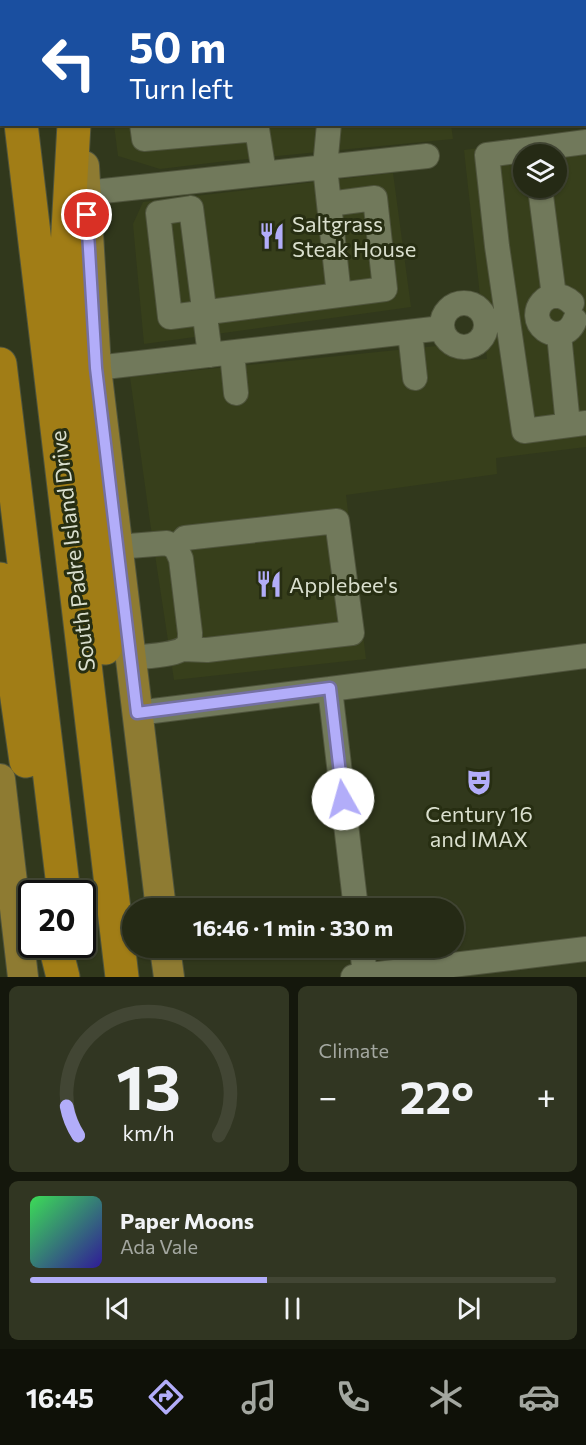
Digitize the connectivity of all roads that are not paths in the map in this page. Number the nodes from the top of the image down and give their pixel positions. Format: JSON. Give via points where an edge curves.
{"nodes":[{"id":1,"x":21,"y":126,"type":"edge"},
{"id":2,"x":74,"y":126,"type":"edge"},
{"id":3,"x":81,"y":126,"type":"edge"},
{"id":4,"x":142,"y":126,"type":"edge"},
{"id":5,"x":329,"y":126,"type":"edge"},
{"id":6,"x":265,"y":127,"type":"edge"},
{"id":7,"x":586,"y":142,"type":"edge"},
{"id":8,"x":567,"y":146,"type":"edge"},
{"id":9,"x":513,"y":153,"type":"edge"},
{"id":10,"x":427,"y":156,"type":"dead end"},
{"id":11,"x":325,"y":167,"type":"junction"},
{"id":12,"x":264,"y":173,"type":"junction"},
{"id":13,"x":187,"y":182,"type":"junction"},
{"id":14,"x":154,"y":186,"type":"junction"},
{"id":15,"x":85,"y":193,"type":"junction"},
{"id":16,"x":542,"y":198,"type":"edge"},
{"id":17,"x":329,"y":204,"type":"junction"},
{"id":18,"x":191,"y":208,"type":"junction"},
{"id":19,"x":158,"y":213,"type":"junction"},
{"id":20,"x":339,"y":295,"type":"junction"},
{"id":21,"x":204,"y":313,"type":"junction"},
{"id":22,"x":565,"y":313,"type":"junction"},
{"id":23,"x":497,"y":321,"type":"junction"},
{"id":24,"x":410,"y":332,"type":"junction"},
{"id":25,"x":221,"y":354,"type":"junction"},
{"id":26,"x":0,"y":364,"type":"edge"},
{"id":27,"x":96,"y":368,"type":"junction"},
{"id":28,"x":415,"y":378,"type":"dead end"},
{"id":29,"x":236,"y":393,"type":"dead end"},
{"id":30,"x":577,"y":424,"type":"edge"},
{"id":31,"x":117,"y":547,"type":"junction"},
{"id":32,"x":176,"y":548,"type":"junction"},
{"id":33,"x":0,"y":579,"type":"edge"},
{"id":34,"x":183,"y":649,"type":"junction"},
{"id":35,"x":586,"y":656,"type":"edge"},
{"id":36,"x":130,"y":658,"type":"junction"},
{"id":37,"x":330,"y":688,"type":"junction"},
{"id":38,"x":137,"y":713,"type":"junction"},
{"id":39,"x":0,"y":779,"type":"edge"},
{"id":40,"x":43,"y":880,"type":"edge"},
{"id":41,"x":62,"y":880,"type":"edge"},
{"id":42,"x":112,"y":895,"type":"junction"},
{"id":43,"x":159,"y":898,"type":"edge"},
{"id":44,"x":355,"y":898,"type":"edge"},
{"id":45,"x":586,"y":949,"type":"edge"},
{"id":46,"x":58,"y":958,"type":"edge"},
{"id":47,"x":72,"y":958,"type":"edge"},
{"id":48,"x":166,"y":958,"type":"edge"},
{"id":49,"x":361,"y":958,"type":"edge"},
{"id":50,"x":359,"y":976,"type":"edge"},
{"id":51,"x":23,"y":977,"type":"edge"},
{"id":52,"x":63,"y":977,"type":"edge"},
{"id":53,"x":74,"y":977,"type":"edge"},
{"id":54,"x":122,"y":977,"type":"edge"},
{"id":55,"x":169,"y":977,"type":"edge"}],
"edges":[{"from":1,"to":42,"type":"highway","name":"South Padre Island Drive"},
{"from":2,"to":42,"type":"highway","via":[[68,248],[72,336],[95,534],[111,729]]},
{"from":3,"to":15,"type":"main road"},
{"from":4,"to":6,"type":"lane","via":[[144,139]]},
{"from":5,"to":11,"type":"lane"},
{"from":6,"to":12,"type":"lane"},
{"from":7,"to":8,"type":"lane"},
{"from":9,"to":23,"type":"lane","via":[[487,155],[497,246]]},
{"from":10,"to":11,"type":"lane"},
{"from":11,"to":12,"type":"lane"},
{"from":11,"to":17,"type":"lane"},
{"from":12,"to":13,"type":"lane"},
{"from":13,"to":14,"type":"lane"},
{"from":13,"to":18,"type":"lane"},
{"from":14,"to":15,"type":"lane"},
{"from":14,"to":19,"type":"lane"},
{"from":15,"to":27,"type":"main road"},
{"from":16,"to":22,"type":"lane"},
{"from":17,"to":20,"type":"lane"},
{"from":17,"to":20,"type":"lane","via":[[375,198],[385,289]]},
{"from":18,"to":19,"type":"lane"},
{"from":18,"to":21,"type":"lane"},
{"from":19,"to":21,"type":"lane","via":[[171,317]]},
{"from":20,"to":21,"type":"lane"},
{"from":21,"to":25,"type":"lane"},
{"from":22,"to":23,"type":"lane","via":[[546,298],[537,317]]},
{"from":22,"to":30,"type":"lane"},
{"from":23,"to":24,"type":"lane","via":[[472,304],[461,303],[447,311],[442,328]]},
{"from":23,"to":30,"type":"lane","via":[[524,431]]},
{"from":24,"to":25,"type":"lane"},
{"from":24,"to":28,"type":"lane"},
{"from":25,"to":27,"type":"lane"},
{"from":25,"to":29,"type":"lane"},
{"from":26,"to":41,"type":"highway"},
{"from":27,"to":31,"type":"main road"},
{"from":31,"to":32,"type":"lane","via":[[167,543]]},
{"from":31,"to":36,"type":"main road"},
{"from":32,"to":34,"type":"lane","via":[[181,559],[190,633],[189,643]]},
{"from":32,"to":34,"type":"lane","via":[[185,538],[337,521],[352,633],[207,650]]},
{"from":33,"to":40,"type":"highway"},
{"from":34,"to":36,"type":"lane"},
{"from":35,"to":37,"type":"lane"},
{"from":36,"to":38,"type":"main road"},
{"from":37,"to":38,"type":"lane"},
{"from":37,"to":44,"type":"lane"},
{"from":38,"to":43,"type":"main road"},
{"from":39,"to":51,"type":"main road"},
{"from":42,"to":54,"type":"highway","name":"South Padre Island Drive"},
{"from":45,"to":50,"type":"lane"},
{"from":46,"to":52,"type":"highway"},
{"from":47,"to":53,"type":"highway"},
{"from":48,"to":55,"type":"main road"},
{"from":49,"to":50,"type":"lane"}]}
